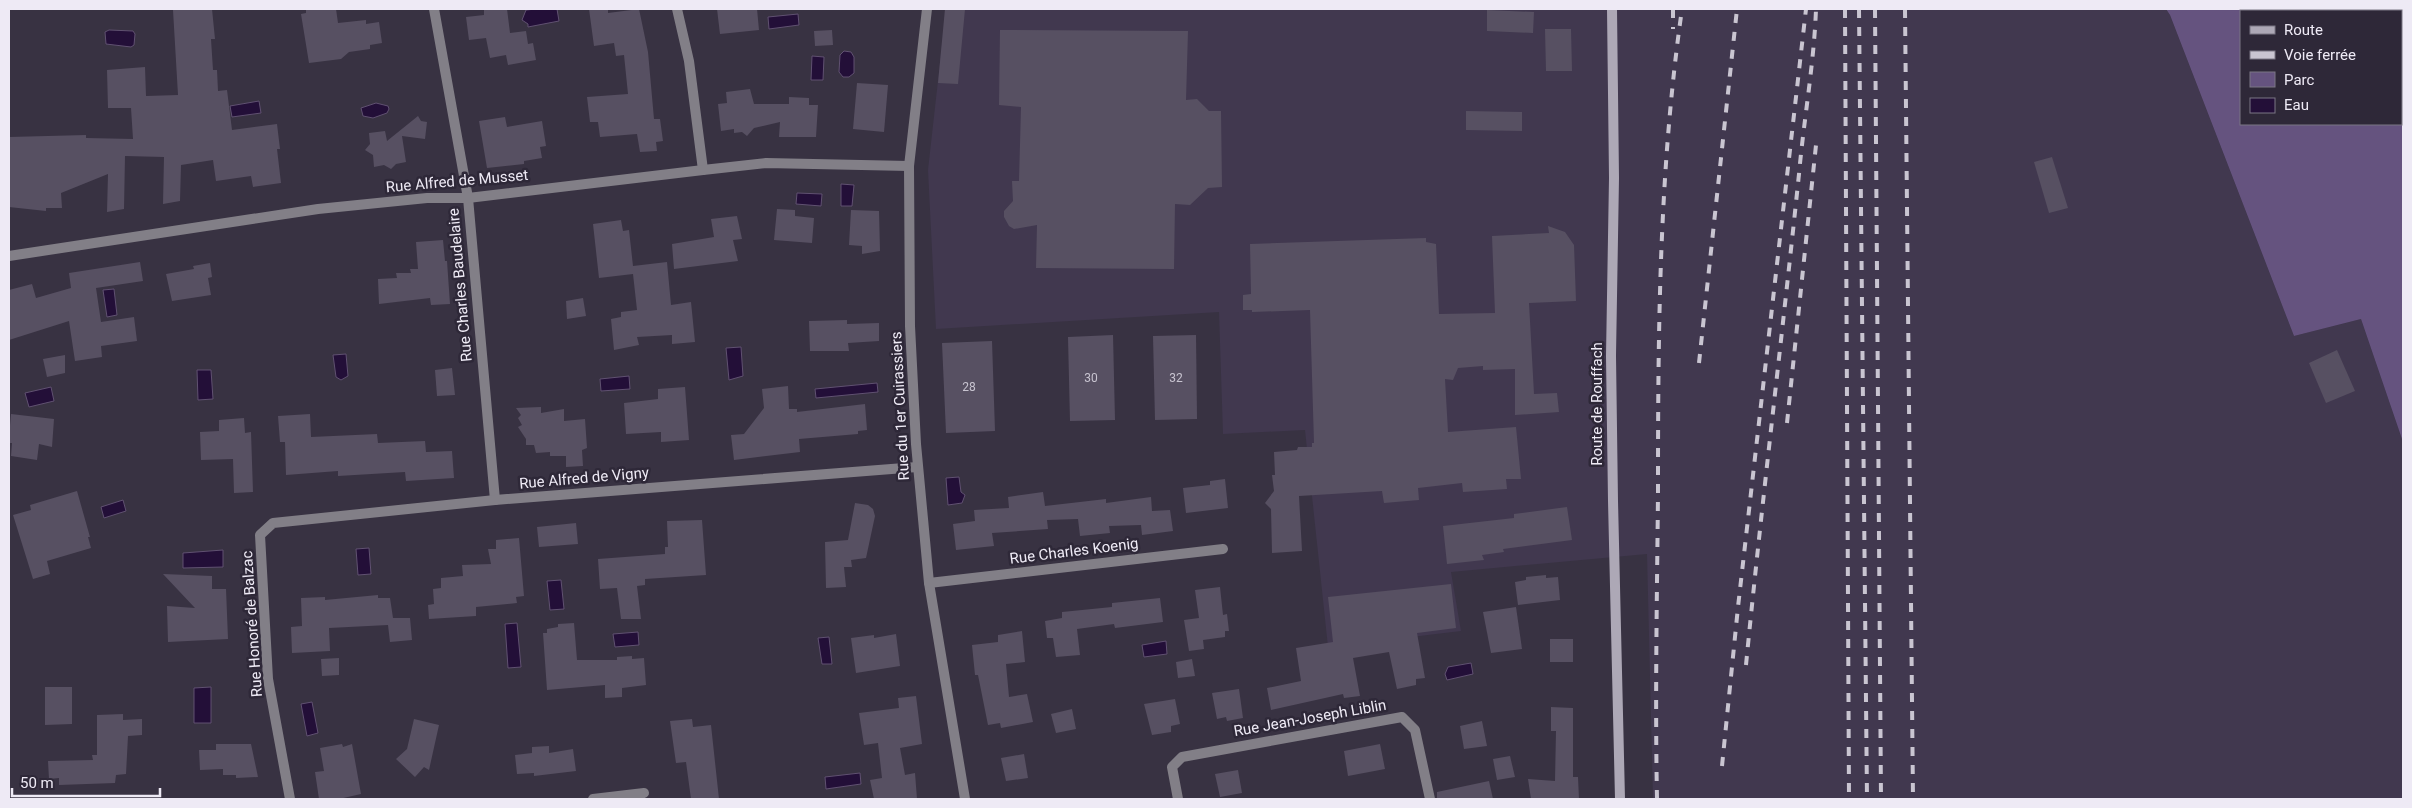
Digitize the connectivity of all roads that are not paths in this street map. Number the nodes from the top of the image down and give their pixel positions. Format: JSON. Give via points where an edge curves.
{"nodes":[{"id":1,"x":434,"y":9,"type":"edge"},
{"id":2,"x":677,"y":9,"type":"edge"},
{"id":3,"x":927,"y":9,"type":"edge"},
{"id":4,"x":1612,"y":9,"type":"edge"},
{"id":5,"x":909,"y":166,"type":"junction"},
{"id":6,"x":703,"y":170,"type":"junction"},
{"id":7,"x":468,"y":198,"type":"junction"},
{"id":8,"x":9,"y":256,"type":"edge"},
{"id":9,"x":917,"y":467,"type":"junction"},
{"id":10,"x":494,"y":500,"type":"junction"},
{"id":11,"x":260,"y":536,"type":"joint"},
{"id":12,"x":1223,"y":549,"type":"dead end"},
{"id":13,"x":929,"y":583,"type":"junction"},
{"id":14,"x":644,"y":793,"type":"dead end"},
{"id":15,"x":290,"y":799,"type":"edge"},
{"id":16,"x":593,"y":799,"type":"edge"},
{"id":17,"x":965,"y":799,"type":"edge"},
{"id":18,"x":1178,"y":799,"type":"edge"},
{"id":19,"x":1430,"y":799,"type":"edge"},
{"id":20,"x":1620,"y":799,"type":"edge"}],
"edges":[{"from":1,"to":7,"type":"street","name":"Rue Charles Baudelaire"},
{"from":2,"to":6,"type":"street","via":[[689,60]]},
{"from":3,"to":5,"type":"street","name":"Rue du 1er Cuirassiers"},
{"from":4,"to":20,"type":"main road","name":"Route de Rouffach","via":[[1612,472]]},
{"from":5,"to":6,"type":"street","name":"Rue Alfred de Musset","via":[[766,164]]},
{"from":5,"to":9,"type":"street","name":"Rue du 1er Cuirassiers","via":[[910,326]]},
{"from":6,"to":7,"type":"street","name":"Rue Alfred de Musset"},
{"from":7,"to":8,"type":"street","name":"Rue Alfred de Musset","via":[[427,198],[318,209]]},
{"from":7,"to":10,"type":"street","name":"Rue Charles Baudelaire"},
{"from":9,"to":10,"type":"street","name":"Rue Alfred de Vigny"},
{"from":9,"to":13,"type":"street","name":"Rue du 1er Cuirassiers"},
{"from":10,"to":11,"type":"street","name":"Rue Alfred de Vigny","via":[[273,523]]},
{"from":11,"to":15,"type":"street","name":"Rue Honoré de Balzac","via":[[268,679]]},
{"from":12,"to":13,"type":"street","name":"Rue Charles Koenig"},
{"from":13,"to":17,"type":"street","name":"Rue du 1er Cuirassiers"},
{"from":14,"to":16,"type":"street"},
{"from":18,"to":19,"type":"street","name":"Rue Jean-Joseph Liblin","via":[[1172,767],[1182,757],[1402,717],[1415,730]]}]}
